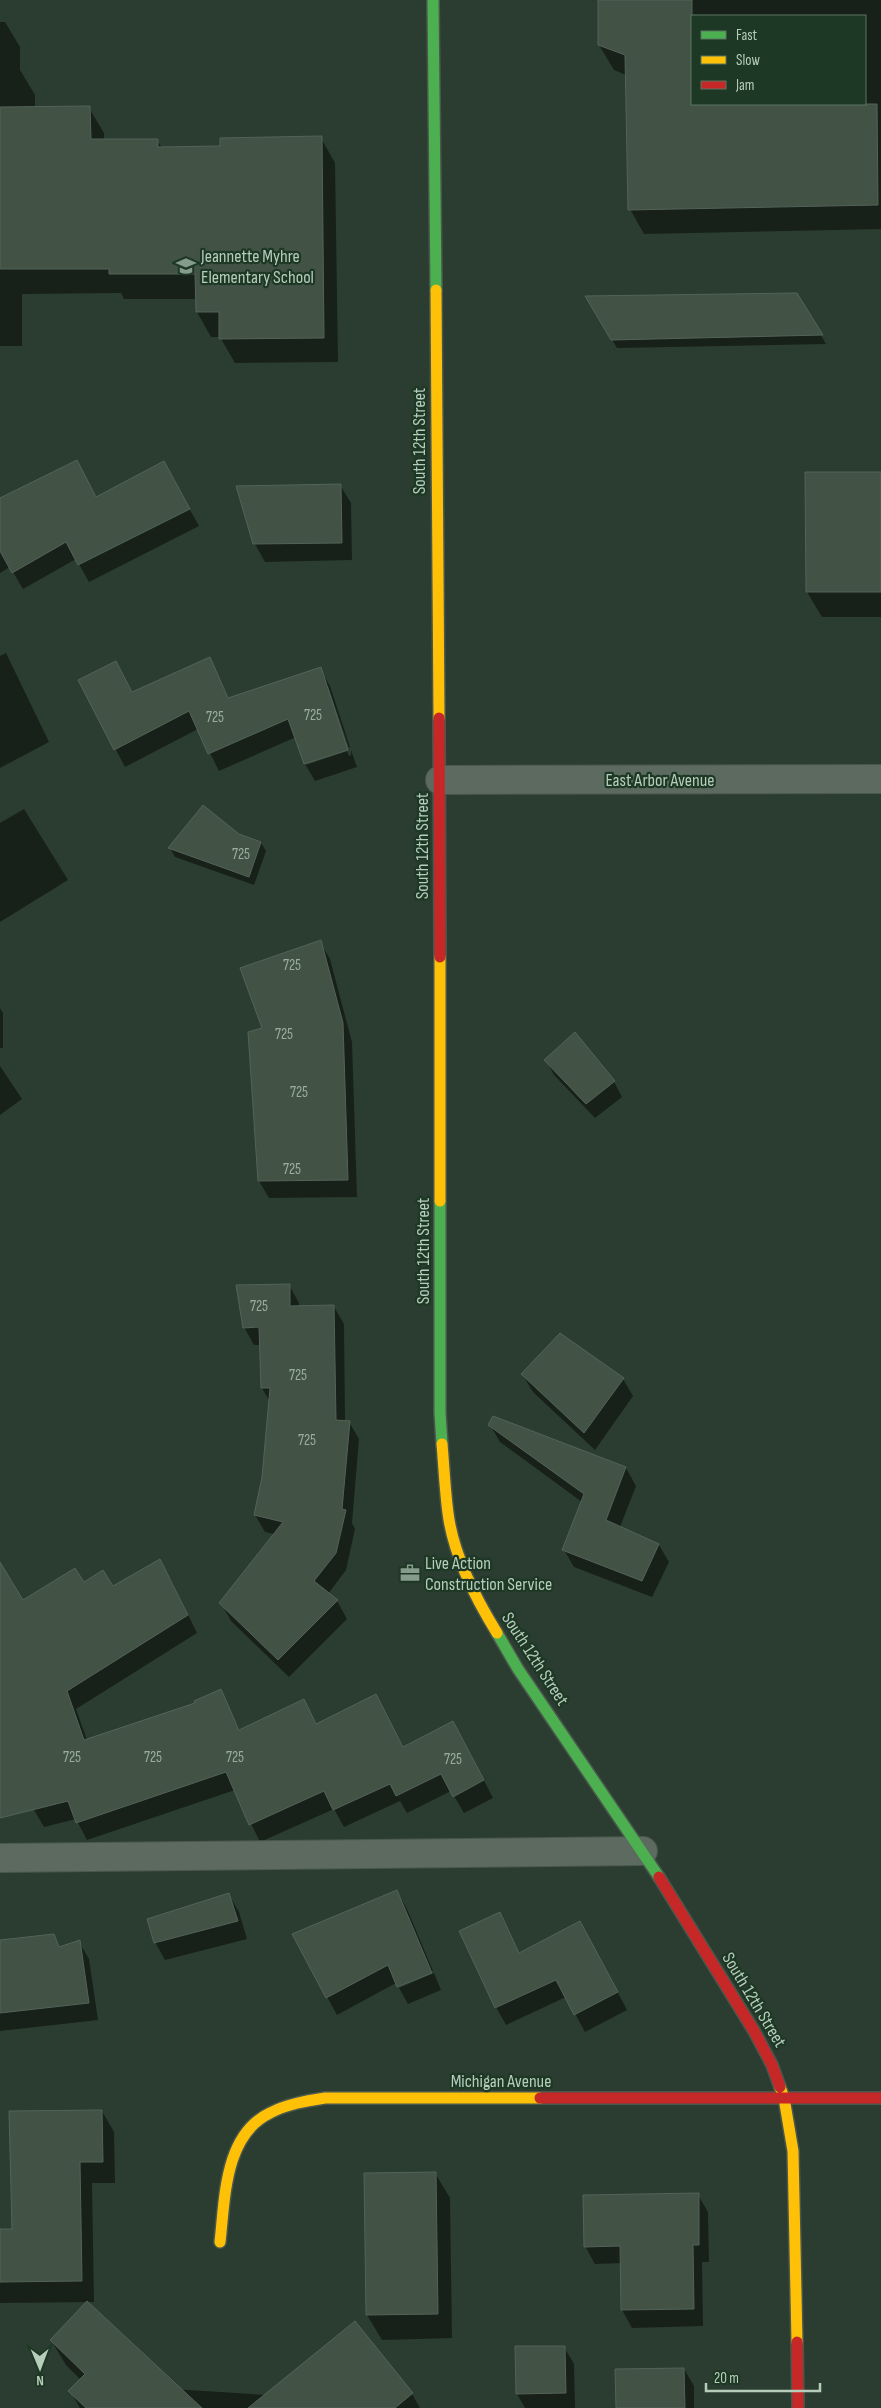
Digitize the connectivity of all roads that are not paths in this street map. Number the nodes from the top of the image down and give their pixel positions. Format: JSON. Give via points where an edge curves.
{"nodes":[{"id":1,"x":433,"y":0,"type":"edge"},
{"id":2,"x":881,"y":779,"type":"edge"},
{"id":3,"x":440,"y":780,"type":"junction"},
{"id":4,"x":643,"y":1852,"type":"junction"},
{"id":5,"x":0,"y":1858,"type":"edge"},
{"id":6,"x":784,"y":2098,"type":"junction"},
{"id":7,"x":881,"y":2098,"type":"edge"},
{"id":8,"x":220,"y":2242,"type":"dead end"},
{"id":9,"x":798,"y":2408,"type":"edge"}],
"edges":[{"from":1,"to":3,"type":"street","name":"South 12th Street"},
{"from":2,"to":3,"type":"street","name":"East Arbor Avenue"},
{"from":3,"to":4,"type":"street","name":"South 12th Street","via":[[440,1413],[448,1515],[464,1569],[499,1639]]},
{"from":4,"to":5,"type":"street"},
{"from":4,"to":6,"type":"street","name":"South 12th Street","via":[[756,2035]]},
{"from":6,"to":7,"type":"street","name":"Michigan Avenue"},
{"from":6,"to":8,"type":"street","name":"Michigan Avenue","via":[[325,2098],[297,2101],[271,2110],[247,2128],[234,2153]]},
{"from":6,"to":9,"type":"street","name":"South 12th Street","via":[[795,2182]]}]}
